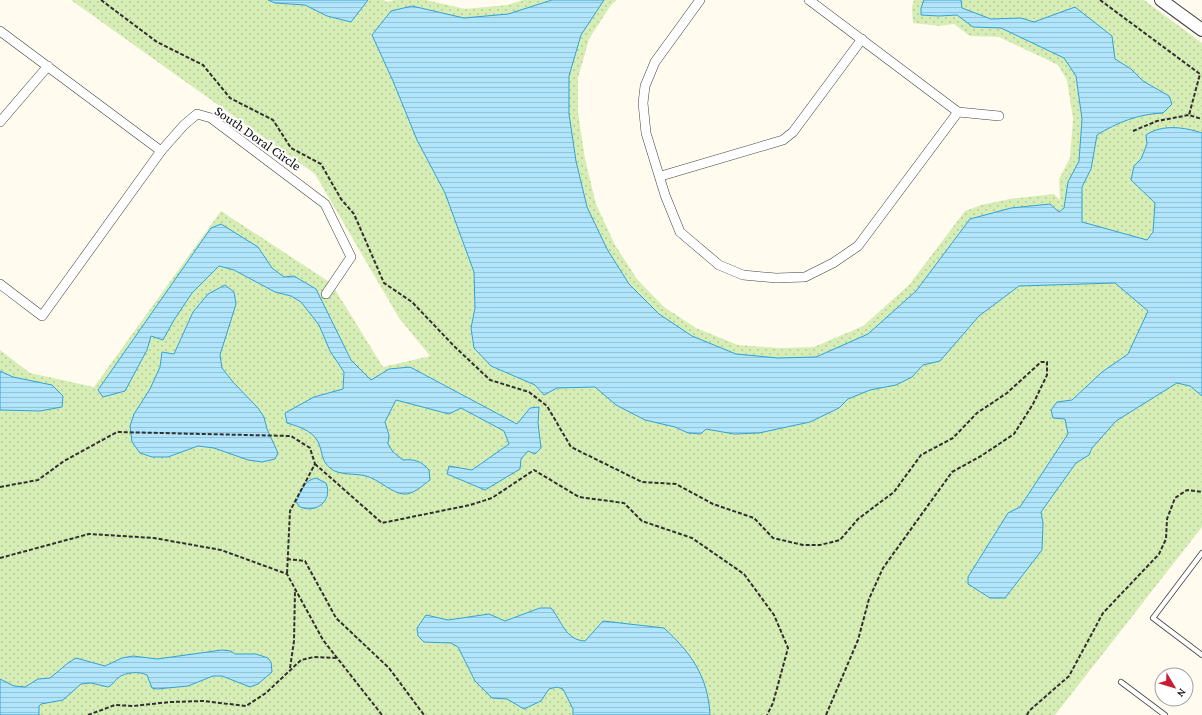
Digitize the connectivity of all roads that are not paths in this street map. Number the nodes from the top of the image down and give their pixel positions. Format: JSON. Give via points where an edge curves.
{"nodes":[{"id":1,"x":700,"y":0,"type":"edge"},
{"id":2,"x":809,"y":0,"type":"edge"},
{"id":3,"x":1161,"y":0,"type":"edge"},
{"id":4,"x":1202,"y":30,"type":"edge"},
{"id":5,"x":0,"y":31,"type":"edge"},
{"id":6,"x":862,"y":39,"type":"junction"},
{"id":7,"x":48,"y":66,"type":"junction"},
{"id":8,"x":958,"y":112,"type":"junction"},
{"id":9,"x":999,"y":116,"type":"dead end"},
{"id":10,"x":0,"y":122,"type":"edge"},
{"id":11,"x":161,"y":151,"type":"junction"},
{"id":12,"x":661,"y":176,"type":"junction"},
{"id":13,"x":0,"y":284,"type":"edge"},
{"id":14,"x":326,"y":294,"type":"dead end"},
{"id":15,"x":1202,"y":553,"type":"edge"},
{"id":16,"x":1202,"y":655,"type":"edge"},
{"id":17,"x":1120,"y":682,"type":"dead end"},
{"id":18,"x":1165,"y":715,"type":"edge"}],
"edges":[{"from":1,"to":12,"type":"street","via":[[655,62],[645,86],[643,103],[646,133]]},
{"from":2,"to":6,"type":"street"},
{"from":3,"to":4,"type":"street"},
{"from":5,"to":7,"type":"street"},
{"from":6,"to":8,"type":"street"},
{"from":6,"to":12,"type":"street","via":[[793,132],[783,140]]},
{"from":7,"to":10,"type":"street"},
{"from":7,"to":11,"type":"street"},
{"from":8,"to":9,"type":"street"},
{"from":8,"to":12,"type":"street","via":[[858,246],[833,263],[805,277],[776,278],[743,274],[718,265],[680,232],[665,195]]},
{"from":11,"to":13,"type":"street","via":[[42,316]]},
{"from":11,"to":14,"type":"street","name":"South Doral Circle","via":[[197,114],[211,118],[326,204],[351,257]]},
{"from":15,"to":16,"type":"lane","via":[[1153,618]]},
{"from":17,"to":18,"type":"lane"}]}
